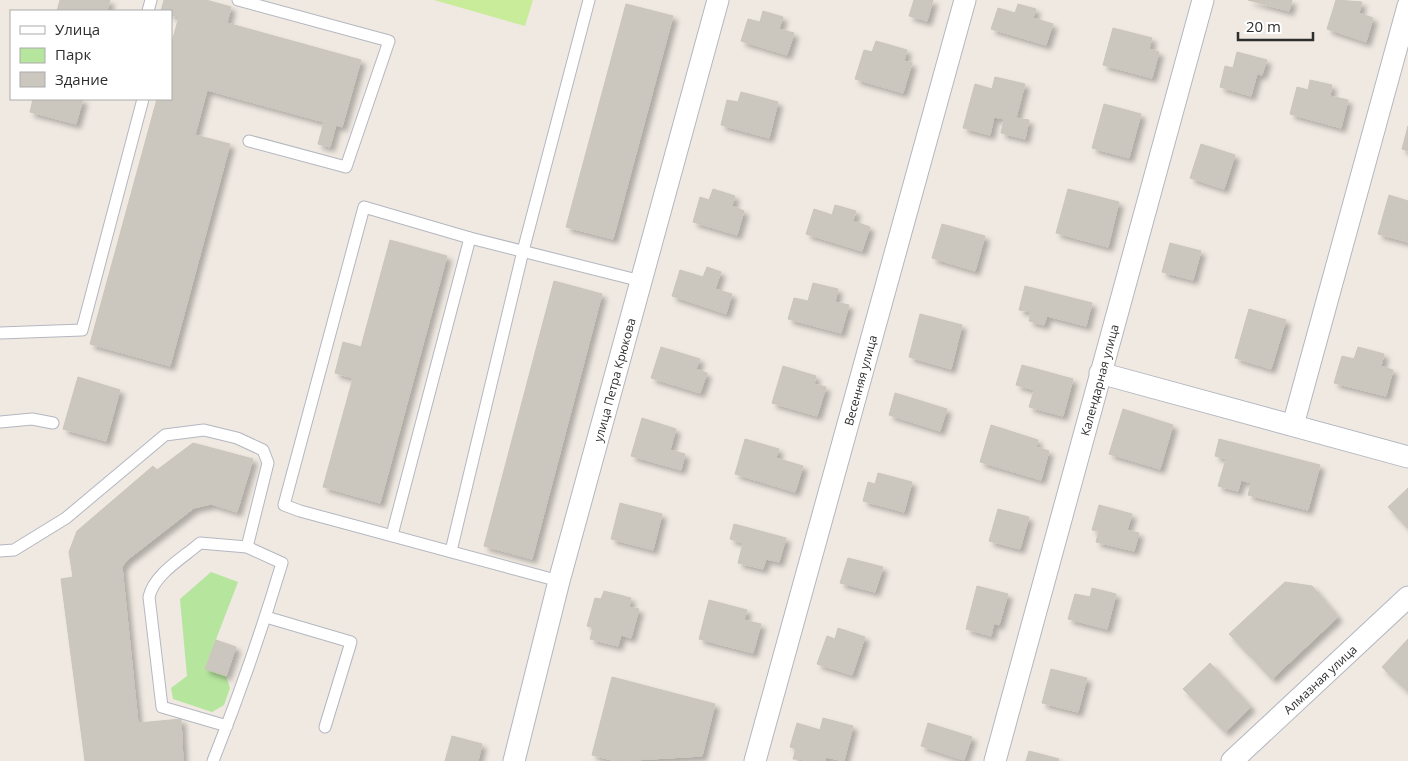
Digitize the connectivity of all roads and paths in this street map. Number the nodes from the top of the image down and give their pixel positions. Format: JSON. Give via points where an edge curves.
{"nodes":[{"id":1,"x":238,"y":0,"type":"edge"},
{"id":2,"x":589,"y":0,"type":"edge"},
{"id":3,"x":965,"y":0,"type":"edge"},
{"id":4,"x":1203,"y":0,"type":"edge"},
{"id":5,"x":716,"y":1,"type":"edge"},
{"id":6,"x":1408,"y":6,"type":"edge"},
{"id":7,"x":144,"y":100,"type":"edge"},
{"id":8,"x":249,"y":141,"type":"dead end"},
{"id":9,"x":470,"y":238,"type":"junction"},
{"id":10,"x":523,"y":251,"type":"junction"},
{"id":11,"x":641,"y":281,"type":"junction"},
{"id":12,"x":0,"y":333,"type":"edge"},
{"id":13,"x":1100,"y":373,"type":"junction"},
{"id":14,"x":0,"y":422,"type":"edge"},
{"id":15,"x":53,"y":423,"type":"dead end"},
{"id":16,"x":1293,"y":425,"type":"junction"},
{"id":17,"x":1408,"y":457,"type":"edge"},
{"id":18,"x":392,"y":535,"type":"junction"},
{"id":19,"x":247,"y":547,"type":"junction"},
{"id":20,"x":0,"y":551,"type":"edge"},
{"id":21,"x":451,"y":551,"type":"junction"},
{"id":22,"x":559,"y":581,"type":"junction"},
{"id":23,"x":1408,"y":597,"type":"edge"},
{"id":24,"x":266,"y":617,"type":"junction"},
{"id":25,"x":227,"y":726,"type":"junction"},
{"id":26,"x":325,"y":727,"type":"dead end"},
{"id":27,"x":213,"y":761,"type":"edge"},
{"id":28,"x":514,"y":761,"type":"edge"},
{"id":29,"x":755,"y":761,"type":"edge"},
{"id":30,"x":995,"y":761,"type":"edge"},
{"id":31,"x":1232,"y":761,"type":"edge"}],
"edges":[{"from":1,"to":8,"type":"lane","via":[[389,42],[346,167]]},
{"from":2,"to":10,"type":"lane"},
{"from":3,"to":29,"type":"street","name":"Весенняя улица"},
{"from":4,"to":13,"type":"street","name":"Календарная улица"},
{"from":5,"to":11,"type":"street","name":"улица Петра Крюкова"},
{"from":6,"to":16,"type":"street"},
{"from":7,"to":12,"type":"lane","via":[[82,330]]},
{"from":9,"to":10,"type":"lane"},
{"from":9,"to":18,"type":"lane"},
{"from":9,"to":18,"type":"lane","via":[[364,207],[284,505]]},
{"from":10,"to":11,"type":"lane"},
{"from":10,"to":21,"type":"lane"},
{"from":11,"to":22,"type":"street","name":"улица Петра Крюкова"},
{"from":13,"to":16,"type":"street"},
{"from":13,"to":30,"type":"street","name":"Календарная улица"},
{"from":14,"to":15,"type":"lane","via":[[32,419]]},
{"from":16,"to":17,"type":"street"},
{"from":18,"to":21,"type":"lane"},
{"from":19,"to":20,"type":"lane","via":[[268,464],[263,450],[237,438],[204,430],[165,435],[66,518],[14,550]]},
{"from":19,"to":24,"type":"lane","via":[[282,563]]},
{"from":19,"to":25,"type":"lane","via":[[200,543],[161,576],[151,587],[149,597],[162,707]]},
{"from":21,"to":22,"type":"lane"},
{"from":22,"to":28,"type":"street","name":"улица Петра Крюкова"},
{"from":23,"to":31,"type":"street","name":"Алмазная улица"},
{"from":24,"to":25,"type":"lane"},
{"from":24,"to":26,"type":"lane","via":[[351,642]]},
{"from":25,"to":27,"type":"lane"}]}
